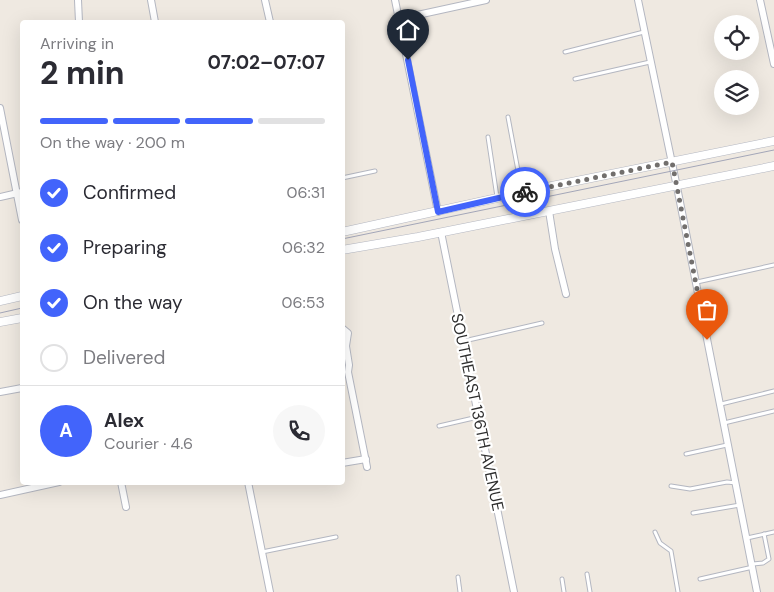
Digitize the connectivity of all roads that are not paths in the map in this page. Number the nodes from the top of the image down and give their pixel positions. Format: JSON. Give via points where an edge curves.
{"nodes":[{"id":1,"x":78,"y":0,"type":"edge"},
{"id":2,"x":151,"y":0,"type":"edge"},
{"id":3,"x":265,"y":0,"type":"edge"},
{"id":4,"x":395,"y":0,"type":"edge"},
{"id":5,"x":486,"y":0,"type":"edge"},
{"id":6,"x":638,"y":0,"type":"edge"},
{"id":7,"x":760,"y":0,"type":"edge"},
{"id":8,"x":399,"y":19,"type":"junction"},
{"id":9,"x":79,"y":20,"type":"edge"},
{"id":10,"x":155,"y":20,"type":"edge"},
{"id":11,"x":270,"y":20,"type":"edge"},
{"id":12,"x":645,"y":32,"type":"junction"},
{"id":13,"x":564,"y":52,"type":"dead end"},
{"id":14,"x":651,"y":62,"type":"junction"},
{"id":15,"x":774,"y":64,"type":"edge"},
{"id":16,"x":575,"y":79,"type":"dead end"},
{"id":17,"x":0,"y":108,"type":"edge"},
{"id":18,"x":508,"y":117,"type":"dead end"},
{"id":19,"x":488,"y":137,"type":"dead end"},
{"id":20,"x":774,"y":141,"type":"edge"},
{"id":21,"x":672,"y":162,"type":"junction"},
{"id":22,"x":774,"y":166,"type":"edge"},
{"id":23,"x":375,"y":171,"type":"dead end"},
{"id":24,"x":345,"y":177,"type":"edge"},
{"id":25,"x":677,"y":185,"type":"junction"},
{"id":26,"x":523,"y":192,"type":"junction"},
{"id":27,"x":20,"y":193,"type":"edge"},
{"id":28,"x":0,"y":197,"type":"edge"},
{"id":29,"x":497,"y":198,"type":"junction"},
{"id":30,"x":549,"y":211,"type":"junction"},
{"id":31,"x":438,"y":212,"type":"junction"},
{"id":32,"x":345,"y":231,"type":"edge"},
{"id":33,"x":441,"y":232,"type":"junction"},
{"id":34,"x":345,"y":249,"type":"edge"},
{"id":35,"x":774,"y":265,"type":"edge"},
{"id":36,"x":696,"y":282,"type":"junction"},
{"id":37,"x":566,"y":294,"type":"dead end"},
{"id":38,"x":20,"y":296,"type":"edge"},
{"id":39,"x":0,"y":301,"type":"edge"},
{"id":40,"x":20,"y":318,"type":"edge"},
{"id":41,"x":0,"y":322,"type":"edge"},
{"id":42,"x":542,"y":323,"type":"dead end"},
{"id":43,"x":345,"y":330,"type":"edge"},
{"id":44,"x":463,"y":341,"type":"junction"},
{"id":45,"x":20,"y":388,"type":"edge"},
{"id":46,"x":774,"y":391,"type":"edge"},
{"id":47,"x":0,"y":392,"type":"edge"},
{"id":48,"x":720,"y":404,"type":"junction"},
{"id":49,"x":774,"y":411,"type":"edge"},
{"id":50,"x":479,"y":417,"type":"junction"},
{"id":51,"x":724,"y":423,"type":"junction"},
{"id":52,"x":439,"y":426,"type":"dead end"},
{"id":53,"x":729,"y":444,"type":"junction"},
{"id":54,"x":686,"y":454,"type":"dead end"},
{"id":55,"x":366,"y":459,"type":"junction"},
{"id":56,"x":345,"y":462,"type":"edge"},
{"id":57,"x":367,"y":468,"type":"dead end"},
{"id":58,"x":737,"y":484,"type":"junction"},
{"id":59,"x":46,"y":485,"type":"edge"},
{"id":60,"x":122,"y":485,"type":"edge"},
{"id":61,"x":249,"y":485,"type":"edge"},
{"id":62,"x":671,"y":486,"type":"dead end"},
{"id":63,"x":0,"y":495,"type":"edge"},
{"id":64,"x":741,"y":504,"type":"junction"},
{"id":65,"x":126,"y":507,"type":"dead end"},
{"id":66,"x":693,"y":513,"type":"dead end"},
{"id":67,"x":655,"y":532,"type":"dead end"},
{"id":68,"x":774,"y":532,"type":"edge"},
{"id":69,"x":764,"y":534,"type":"junction"},
{"id":70,"x":336,"y":537,"type":"dead end"},
{"id":71,"x":747,"y":538,"type":"junction"},
{"id":72,"x":262,"y":552,"type":"junction"},
{"id":73,"x":753,"y":565,"type":"junction"},
{"id":74,"x":587,"y":574,"type":"dead end"},
{"id":75,"x":458,"y":576,"type":"dead end"},
{"id":76,"x":562,"y":579,"type":"dead end"},
{"id":77,"x":700,"y":579,"type":"dead end"},
{"id":78,"x":270,"y":592,"type":"edge"},
{"id":79,"x":460,"y":592,"type":"edge"},
{"id":80,"x":514,"y":592,"type":"edge"},
{"id":81,"x":564,"y":592,"type":"edge"},
{"id":82,"x":590,"y":592,"type":"edge"},
{"id":83,"x":678,"y":592,"type":"edge"},
{"id":84,"x":758,"y":592,"type":"edge"}],
"edges":[{"from":1,"to":9,"type":"street"},
{"from":2,"to":10,"type":"street"},
{"from":3,"to":11,"type":"street"},
{"from":4,"to":8,"type":"street"},
{"from":5,"to":8,"type":"street"},
{"from":6,"to":12,"type":"street"},
{"from":7,"to":15,"type":"street"},
{"from":8,"to":31,"type":"street"},
{"from":12,"to":13,"type":"lane"},
{"from":12,"to":14,"type":"street"},
{"from":14,"to":16,"type":"lane"},
{"from":14,"to":21,"type":"street"},
{"from":17,"to":27,"type":"street"},
{"from":18,"to":26,"type":"lane"},
{"from":19,"to":29,"type":"lane"},
{"from":20,"to":21,"type":"street"},
{"from":21,"to":25,"type":"street"},
{"from":21,"to":26,"type":"street"},
{"from":22,"to":25,"type":"street"},
{"from":23,"to":24,"type":"lane"},
{"from":25,"to":30,"type":"street"},
{"from":25,"to":36,"type":"street"},
{"from":26,"to":29,"type":"street"},
{"from":27,"to":28,"type":"street"},
{"from":29,"to":31,"type":"street"},
{"from":30,"to":33,"type":"street"},
{"from":30,"to":37,"type":"street"},
{"from":31,"to":32,"type":"street"},
{"from":33,"to":34,"type":"street"},
{"from":33,"to":44,"type":"street","name":"SOUTHEAST 136TH AVENUE"},
{"from":35,"to":36,"type":"lane"},
{"from":36,"to":48,"type":"street"},
{"from":38,"to":39,"type":"street"},
{"from":40,"to":41,"type":"street"},
{"from":42,"to":44,"type":"lane"},
{"from":43,"to":55,"type":"street","via":[[348,333],[348,372]]},
{"from":44,"to":50,"type":"street","name":"SOUTHEAST 136TH AVENUE"},
{"from":45,"to":47,"type":"street"},
{"from":46,"to":48,"type":"lane"},
{"from":48,"to":51,"type":"street"},
{"from":49,"to":51,"type":"lane"},
{"from":50,"to":52,"type":"lane"},
{"from":50,"to":80,"type":"street","name":"SOUTHEAST 136TH AVENUE"},
{"from":51,"to":53,"type":"street"},
{"from":53,"to":54,"type":"lane"},
{"from":53,"to":58,"type":"street"},
{"from":55,"to":56,"type":"street"},
{"from":55,"to":57,"type":"street"},
{"from":58,"to":62,"type":"lane","via":[[727,482],[690,489]]},
{"from":58,"to":64,"type":"street"},
{"from":59,"to":63,"type":"street"},
{"from":60,"to":65,"type":"street"},
{"from":61,"to":72,"type":"street"},
{"from":64,"to":66,"type":"lane"},
{"from":64,"to":71,"type":"street"},
{"from":67,"to":83,"type":"lane","via":[[660,543],[671,551]]},
{"from":68,"to":69,"type":"lane"},
{"from":69,"to":71,"type":"lane"},
{"from":69,"to":73,"type":"lane","via":[[769,559]]},
{"from":70,"to":72,"type":"lane"},
{"from":71,"to":73,"type":"street"},
{"from":72,"to":78,"type":"street"},
{"from":73,"to":77,"type":"lane"},
{"from":73,"to":84,"type":"street"},
{"from":74,"to":82,"type":"lane"},
{"from":75,"to":79,"type":"lane"},
{"from":76,"to":81,"type":"lane"}]}
